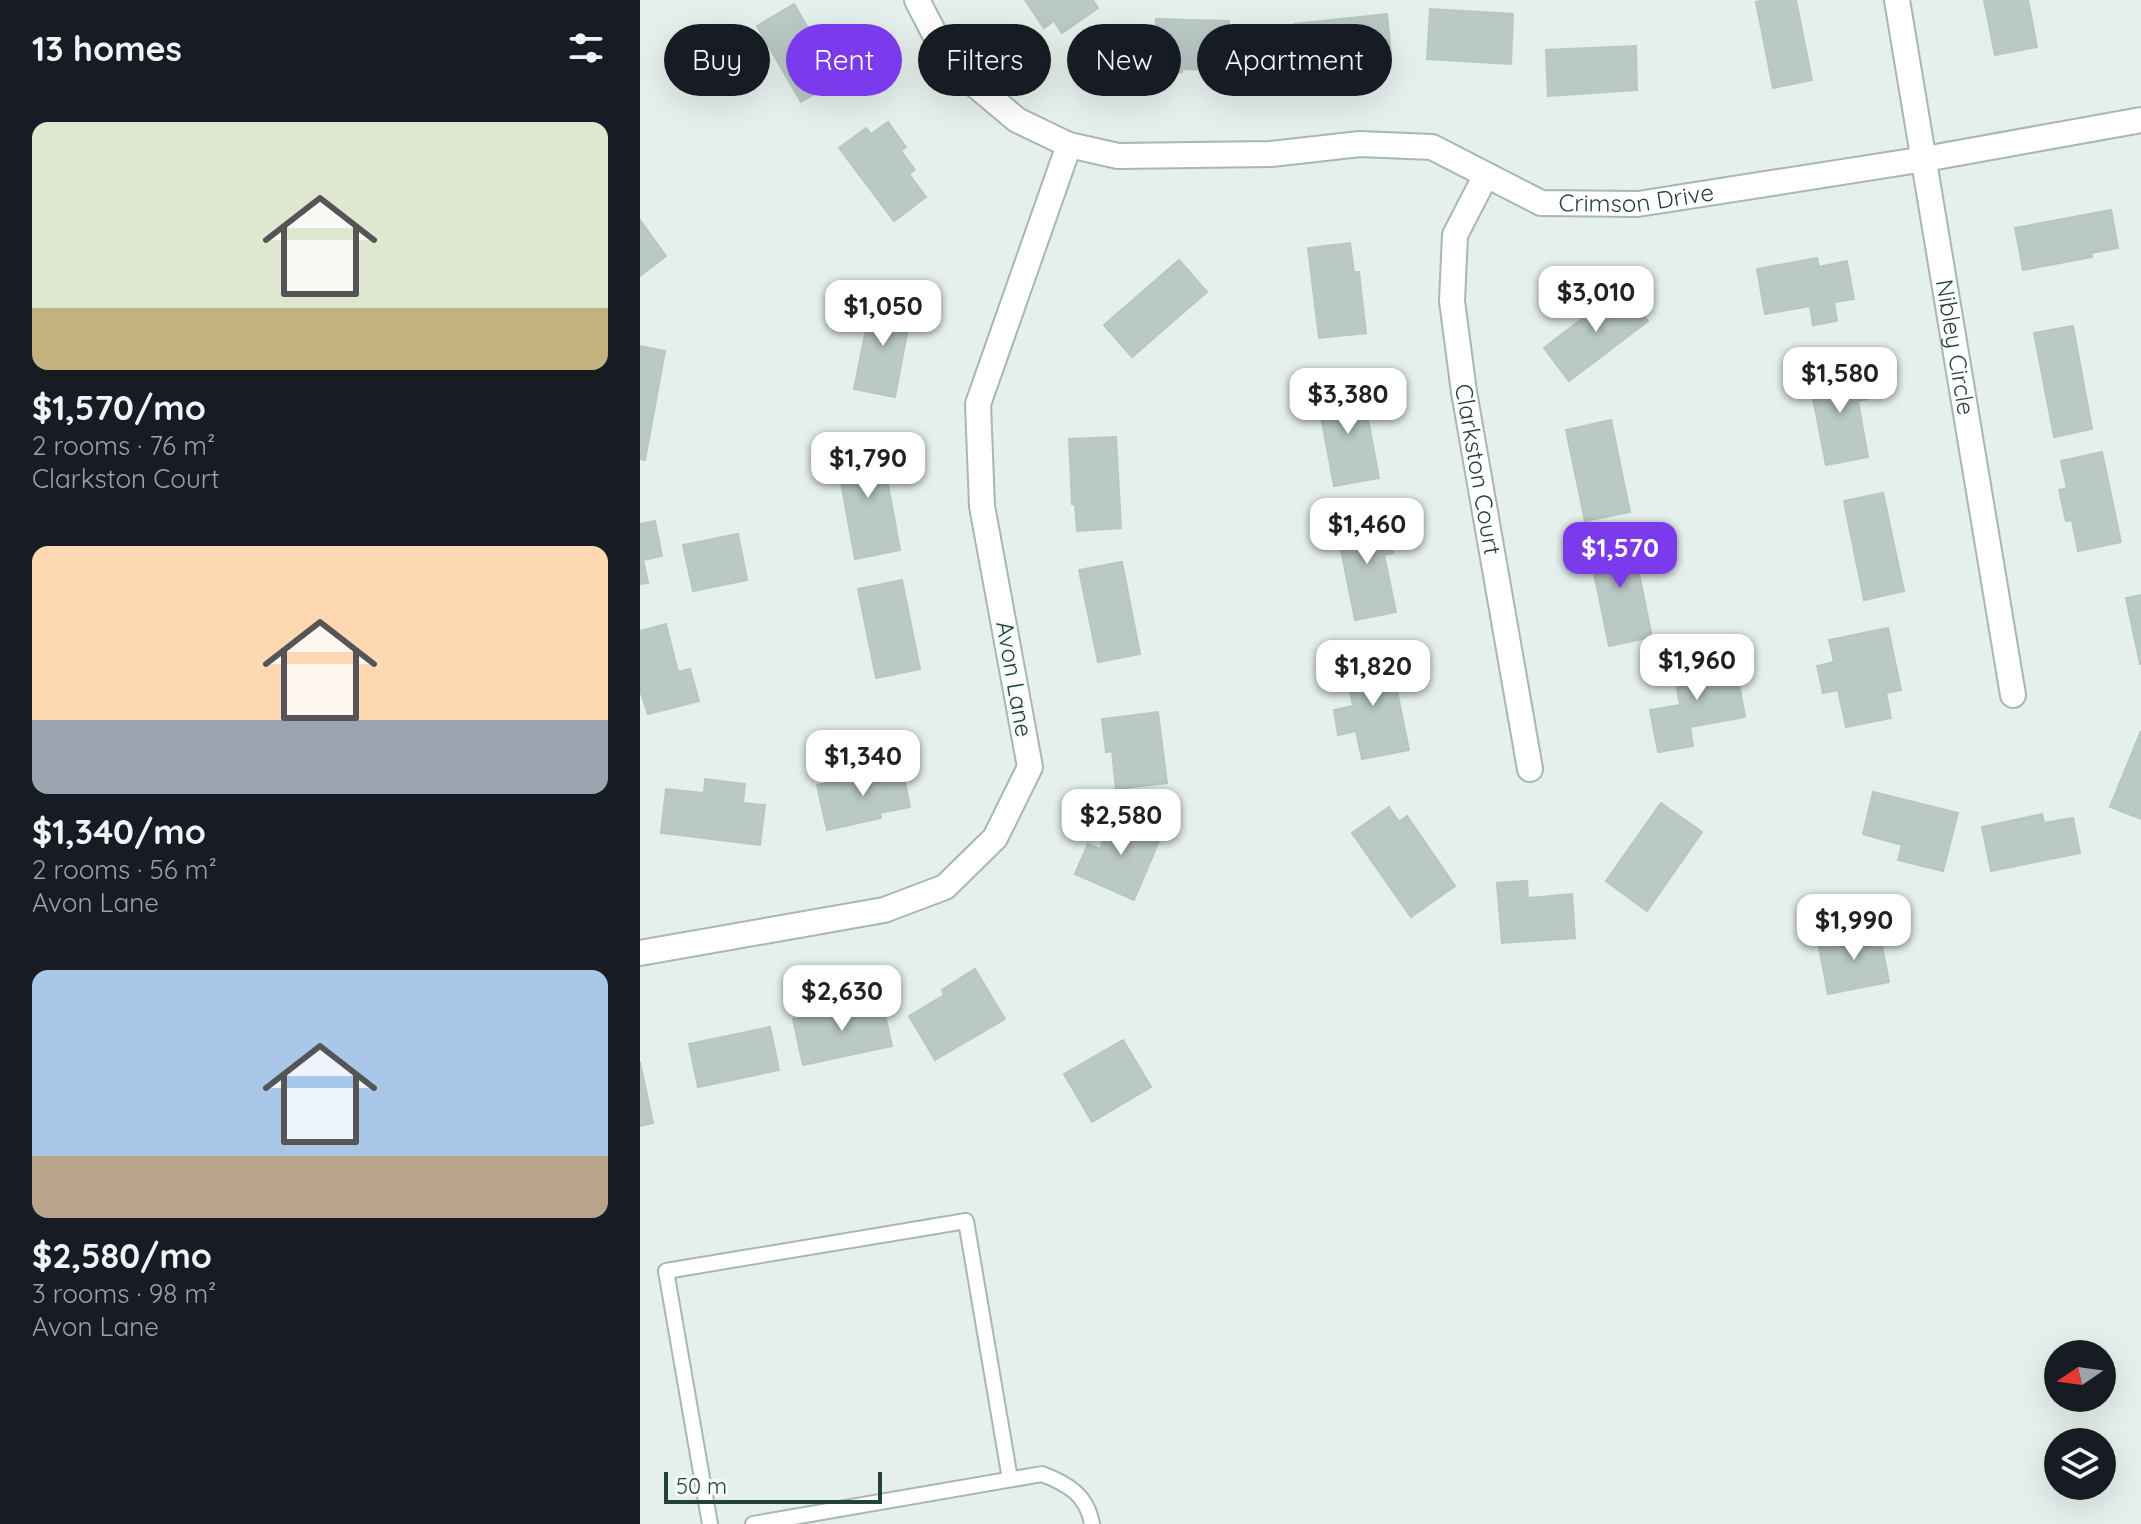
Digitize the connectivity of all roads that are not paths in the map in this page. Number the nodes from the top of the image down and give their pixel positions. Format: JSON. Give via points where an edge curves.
{"nodes":[{"id":1,"x":917,"y":0,"type":"edge"},
{"id":2,"x":1897,"y":0,"type":"edge"},
{"id":3,"x":2141,"y":120,"type":"edge"},
{"id":4,"x":1069,"y":145,"type":"junction"},
{"id":5,"x":1925,"y":159,"type":"junction"},
{"id":6,"x":1486,"y":175,"type":"junction"},
{"id":7,"x":2013,"y":695,"type":"dead end"},
{"id":8,"x":1530,"y":769,"type":"dead end"},
{"id":9,"x":640,"y":953,"type":"edge"},
{"id":10,"x":1010,"y":1479,"type":"junction"},
{"id":11,"x":710,"y":1524,"type":"edge"},
{"id":12,"x":753,"y":1524,"type":"edge"},
{"id":13,"x":1092,"y":1524,"type":"edge"}],
"edges":[{"from":1,"to":4,"type":"street","name":"Crimson Drive","via":[[950,64],[1017,120]]},
{"from":2,"to":5,"type":"street","name":"Nibley Circle"},
{"from":3,"to":5,"type":"street","name":"Crimson Drive"},
{"from":4,"to":6,"type":"street","name":"Crimson Drive","via":[[1118,156],[1271,154],[1360,144],[1432,147]]},
{"from":4,"to":9,"type":"street","name":"Avon Lane","via":[[978,404],[982,506],[1030,767],[995,838],[945,887],[884,910]]},
{"from":5,"to":6,"type":"street","name":"Crimson Drive","via":[[1638,204],[1541,203]]},
{"from":5,"to":7,"type":"street","name":"Nibley Circle"},
{"from":6,"to":8,"type":"street","name":"Clarkston Court","via":[[1455,235],[1452,301]]},
{"from":10,"to":11,"type":"lane","via":[[966,1221],[666,1271]]},
{"from":10,"to":12,"type":"lane"},
{"from":10,"to":13,"type":"lane","via":[[1042,1474],[1067,1484],[1089,1509]]}]}
